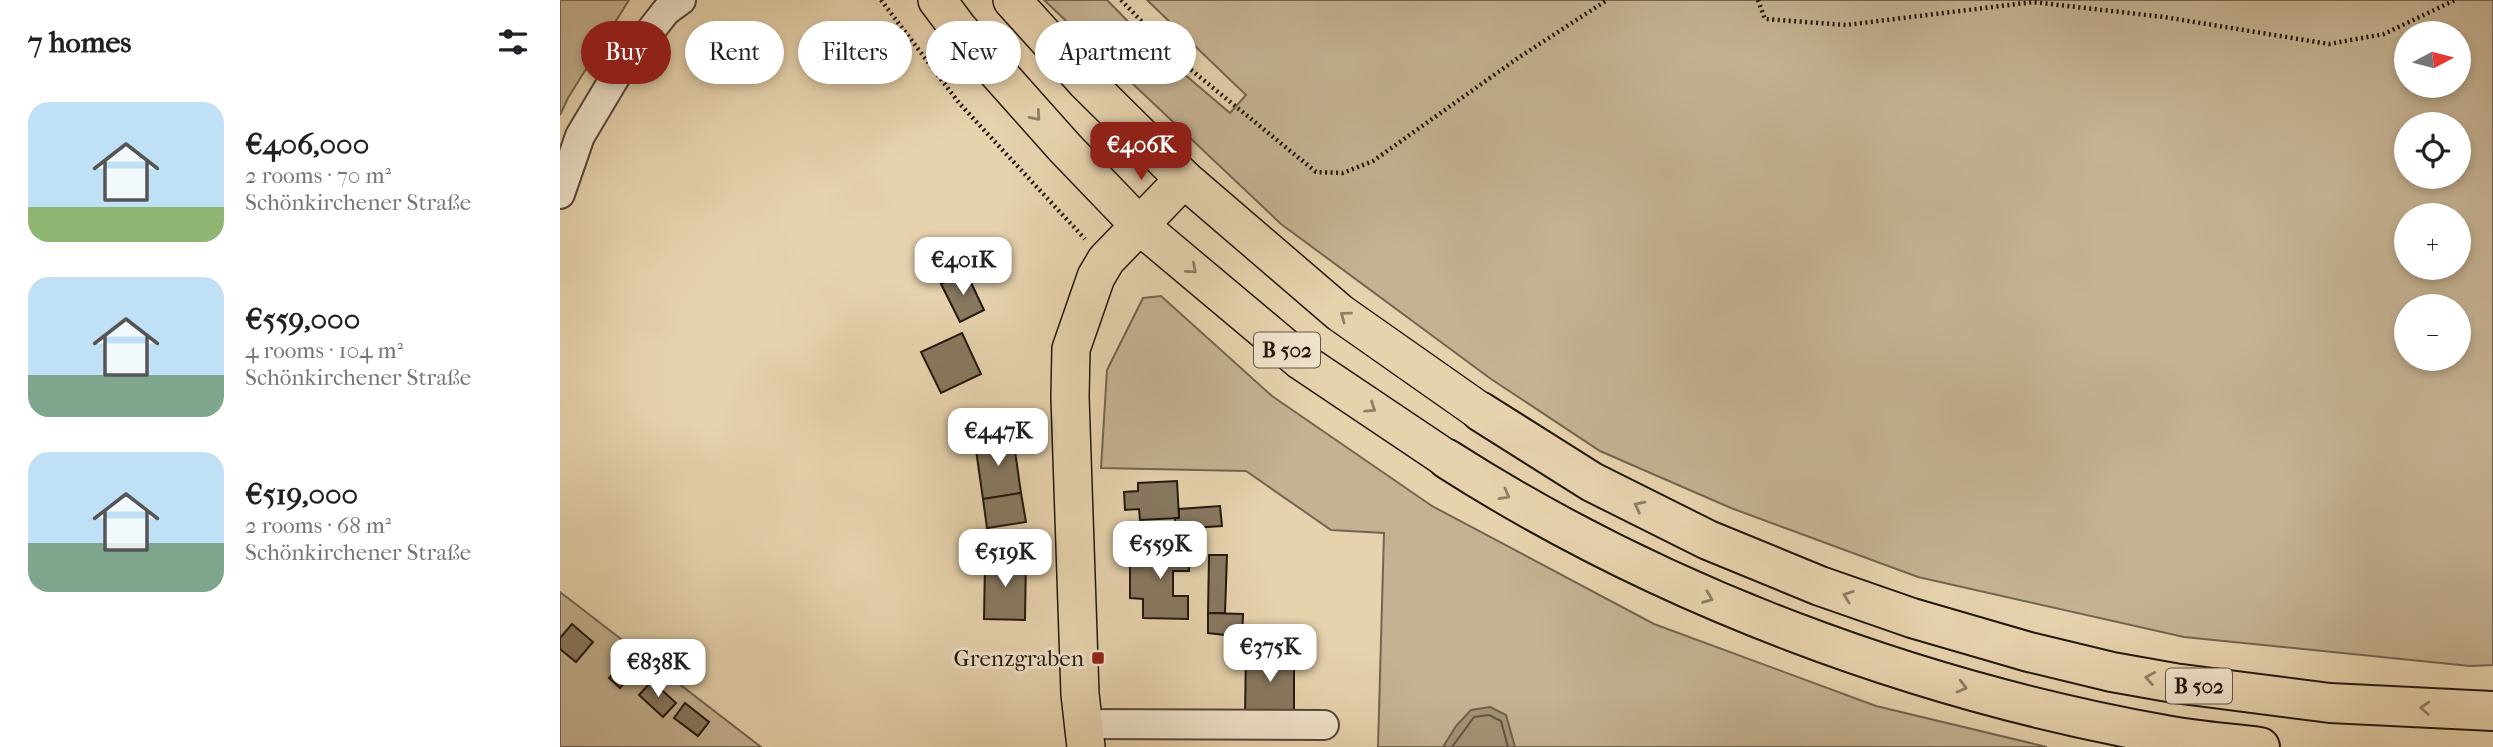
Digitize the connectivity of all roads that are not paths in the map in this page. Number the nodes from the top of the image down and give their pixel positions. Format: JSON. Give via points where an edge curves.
{"nodes":[{"id":1,"x":681,"y":0,"type":"edge"},
{"id":2,"x":937,"y":0,"type":"edge"},
{"id":3,"x":1012,"y":0,"type":"edge"},
{"id":4,"x":1184,"y":179,"type":"junction"},
{"id":5,"x":560,"y":194,"type":"edge"},
{"id":6,"x":1139,"y":225,"type":"junction"},
{"id":7,"x":1481,"y":412,"type":"joint"},
{"id":8,"x":1447,"y":459,"type":"joint"},
{"id":9,"x":2493,"y":711,"type":"edge"},
{"id":10,"x":1324,"y":725,"type":"dead end"},
{"id":11,"x":1085,"y":736,"type":"edge"},
{"id":12,"x":2260,"y":747,"type":"edge"}],
"edges":[{"from":1,"to":5,"type":"street","via":[[666,11],[617,74],[580,136]]},
{"from":2,"to":6,"type":"main road","number":"B 502","one_way":true,"via":[[1065,148]]},
{"from":3,"to":4,"type":"main road","number":"B 502"},
{"from":4,"to":6,"type":"main road"},
{"from":7,"to":4,"type":"main road","number":"B 502","one_way":true,"via":[[1340,313]]},
{"from":6,"to":8,"type":"main road","number":"B 502","one_way":true,"via":[[1301,361]]},
{"from":6,"to":11,"type":"main road","via":[[1096,277],[1071,349],[1070,423]]},
{"from":9,"to":7,"type":"highway","number":"B 502","one_way":true,"via":[[2330,703],[2174,682],[2029,652],[1912,618],[1708,540],[1592,482]]},
{"from":8,"to":12,"type":"highway","number":"B 502","one_way":true,"via":[[1567,529],[1685,589],[1896,669],[2031,706],[2166,735]]},
{"from":10,"to":11,"type":"street"}]}
